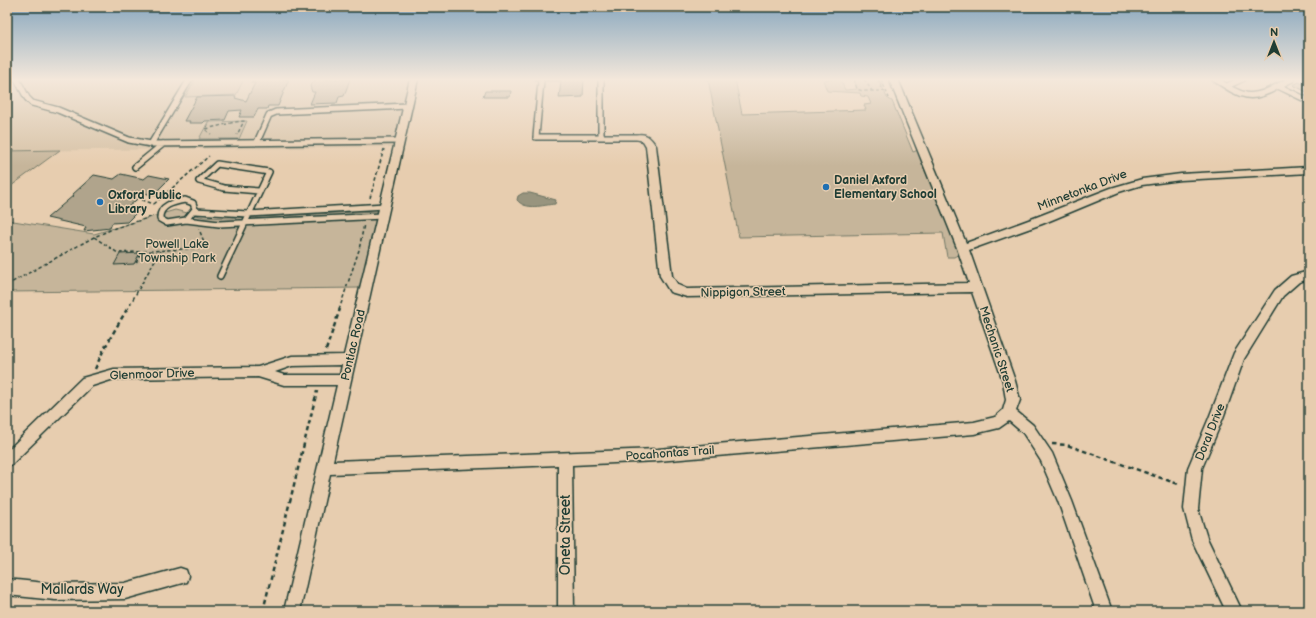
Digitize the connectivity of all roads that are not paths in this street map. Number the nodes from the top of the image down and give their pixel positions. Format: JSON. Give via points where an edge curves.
{"nodes":[{"id":1,"x":50,"y":108,"type":"edge"},
{"id":2,"x":173,"y":108,"type":"edge"},
{"id":3,"x":368,"y":108,"type":"edge"},
{"id":4,"x":408,"y":108,"type":"edge"},
{"id":5,"x":539,"y":108,"type":"edge"},
{"id":6,"x":601,"y":108,"type":"edge"},
{"id":7,"x":905,"y":108,"type":"edge"},
{"id":8,"x":639,"y":136,"type":"joint"},
{"id":9,"x":601,"y":137,"type":"junction"},
{"id":10,"x":400,"y":141,"type":"junction"},
{"id":11,"x":257,"y":142,"type":"junction"},
{"id":12,"x":151,"y":144,"type":"junction"},
{"id":13,"x":163,"y":144,"type":"junction"},
{"id":14,"x":135,"y":167,"type":"dead end"},
{"id":15,"x":1309,"y":170,"type":"edge"},
{"id":16,"x":259,"y":191,"type":"junction"},
{"id":17,"x":195,"y":211,"type":"junction"},
{"id":18,"x":384,"y":211,"type":"junction"},
{"id":19,"x":248,"y":214,"type":"junction"},
{"id":20,"x":186,"y":220,"type":"junction"},
{"id":21,"x":243,"y":223,"type":"junction"},
{"id":22,"x":963,"y":248,"type":"junction"},
{"id":23,"x":1309,"y":275,"type":"edge"},
{"id":24,"x":220,"y":276,"type":"dead end"},
{"id":25,"x":976,"y":287,"type":"junction"},
{"id":26,"x":350,"y":360,"type":"junction"},
{"id":27,"x":258,"y":372,"type":"junction"},
{"id":28,"x":345,"y":380,"type":"junction"},
{"id":29,"x":1009,"y":413,"type":"junction"},
{"id":30,"x":565,"y":459,"type":"junction"},
{"id":31,"x":7,"y":460,"type":"edge"},
{"id":32,"x":325,"y":468,"type":"junction"},
{"id":33,"x":180,"y":576,"type":"dead end"},
{"id":34,"x":7,"y":587,"type":"edge"},
{"id":35,"x":292,"y":611,"type":"edge"},
{"id":36,"x":566,"y":611,"type":"edge"},
{"id":37,"x":1104,"y":611,"type":"edge"},
{"id":38,"x":1234,"y":611,"type":"edge"}],
"edges":[{"from":1,"to":12,"type":"lane","via":[[129,140]]},
{"from":2,"to":12,"type":"lane"},
{"from":3,"to":11,"type":"lane","via":[[276,112],[269,115]]},
{"from":4,"to":10,"type":"street","name":"Pontiac Road"},
{"from":5,"to":9,"type":"lane","via":[[536,136]]},
{"from":6,"to":9,"type":"lane"},
{"from":7,"to":22,"type":"street","name":"Mechanic Street"},
{"from":8,"to":9,"type":"lane"},
{"from":8,"to":25,"type":"street","name":"Nippigon Street","via":[[646,139],[651,146],[666,276],[670,285],[678,291],[695,293]]},
{"from":10,"to":11,"type":"lane"},
{"from":10,"to":18,"type":"street","name":"Pontiac Road"},
{"from":11,"to":13,"type":"lane"},
{"from":12,"to":13,"type":"lane"},
{"from":13,"to":14,"type":"lane"},
{"from":15,"to":22,"type":"street","name":"Minnetonka Drive","via":[[1181,177],[1142,182]]},
{"from":16,"to":16,"type":"lane","via":[[269,172],[217,164],[199,181],[224,188]]},
{"from":16,"to":19,"type":"lane"},
{"from":17,"to":19,"type":"lane"},
{"from":17,"to":20,"type":"lane"},
{"from":17,"to":20,"type":"lane","via":[[195,205],[185,200],[164,207],[159,216],[162,222],[167,223]]},
{"from":18,"to":19,"type":"lane"},
{"from":18,"to":21,"type":"lane","via":[[365,216]]},
{"from":18,"to":26,"type":"street","name":"Pontiac Road"},
{"from":19,"to":21,"type":"lane"},
{"from":20,"to":21,"type":"lane"},
{"from":21,"to":24,"type":"lane"},
{"from":22,"to":25,"type":"street","name":"Mechanic Street"},
{"from":23,"to":38,"type":"street","name":"Doral Drive","via":[[1295,280],[1279,293],[1238,358],[1195,468],[1191,509],[1200,540]]},
{"from":25,"to":29,"type":"street","name":"Mechanic Street","via":[[1009,381],[1013,400]]},
{"from":26,"to":27,"type":"street","name":"Glenmoor Drive","via":[[292,361]]},
{"from":26,"to":28,"type":"street","name":"Pontiac Road"},
{"from":27,"to":28,"type":"street","name":"Glenmoor Drive","via":[[284,380]]},
{"from":27,"to":31,"type":"street","name":"Glenmoor Drive","via":[[114,374],[100,377],[87,382]]},
{"from":28,"to":32,"type":"street","name":"Pontiac Road"},
{"from":29,"to":30,"type":"street","name":"Pocahontas Trail","via":[[998,422],[974,428],[707,451]]},
{"from":29,"to":37,"type":"street","via":[[1028,429],[1053,471]]},
{"from":30,"to":32,"type":"street","name":"Pocahontas Trail"},
{"from":30,"to":36,"type":"street","name":"Oneta Street"},
{"from":32,"to":35,"type":"street","name":"Pontiac Road"},
{"from":33,"to":34,"type":"street","name":"Mallards Way","via":[[125,591],[55,592]]}]}
